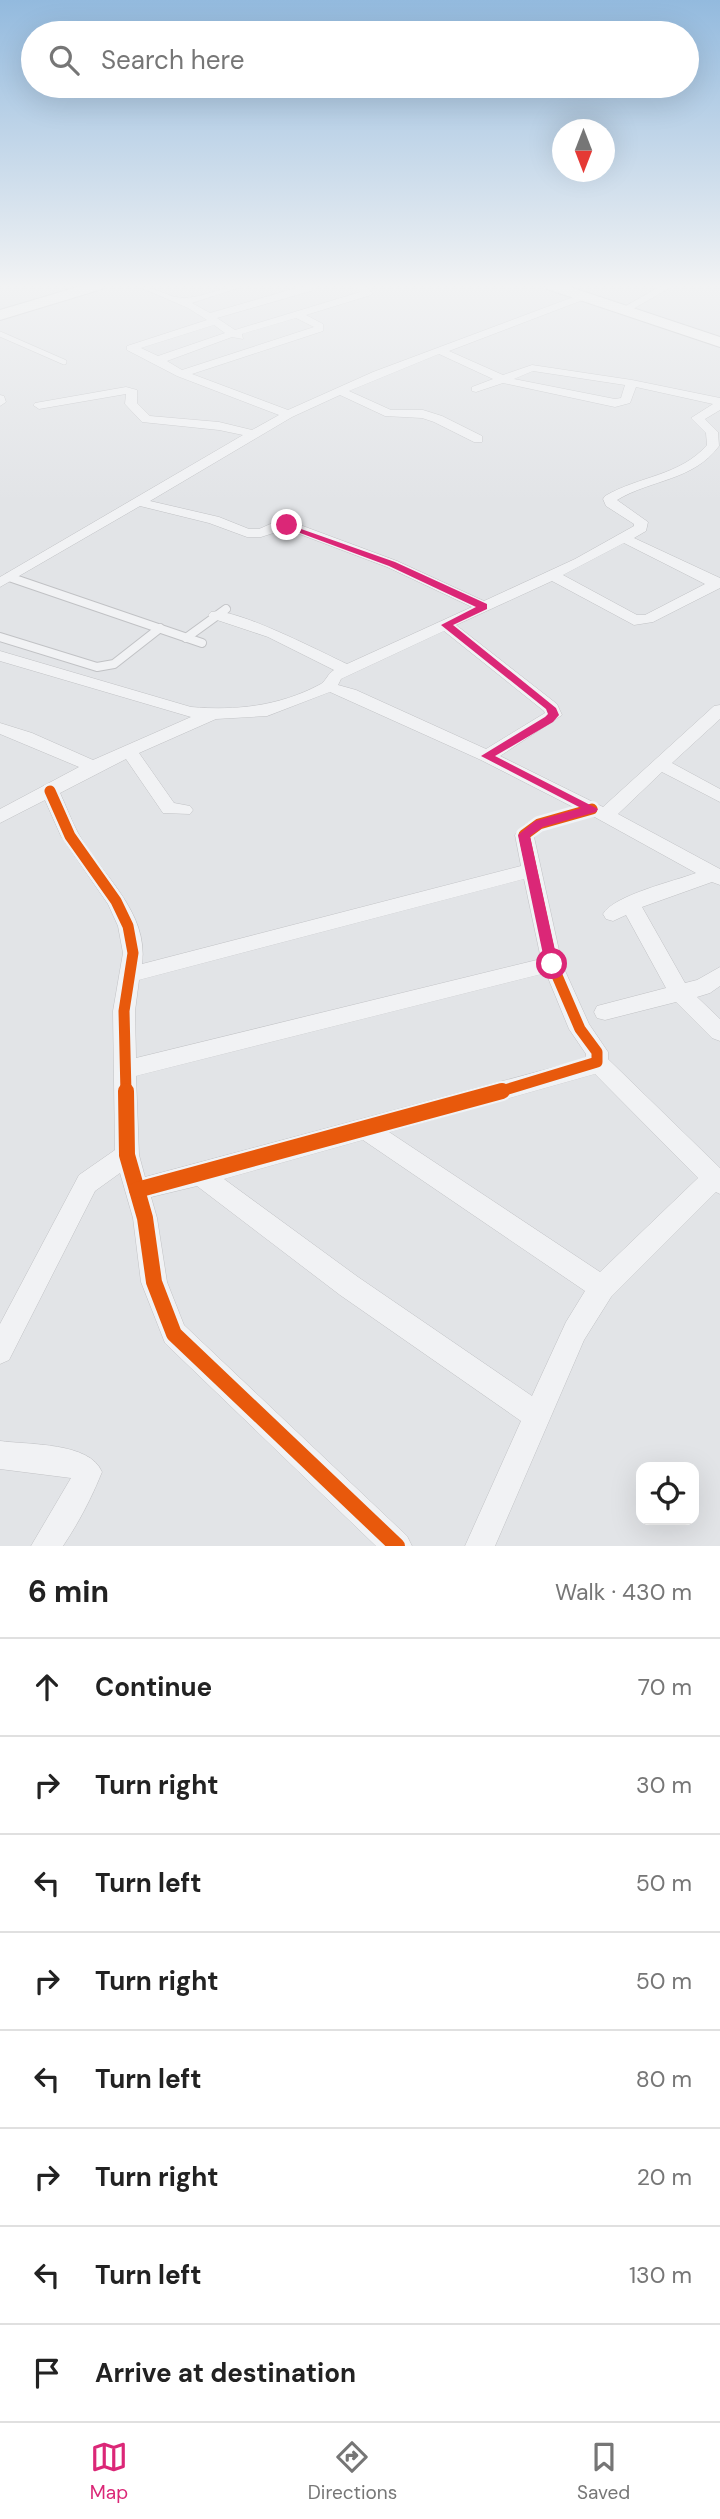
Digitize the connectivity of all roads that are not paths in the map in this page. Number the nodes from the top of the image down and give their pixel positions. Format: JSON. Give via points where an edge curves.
{"nodes":[{"id":1,"x":55,"y":358,"type":"edge"},
{"id":2,"x":154,"y":358,"type":"edge"},
{"id":3,"x":163,"y":358,"type":"edge"},
{"id":4,"x":230,"y":358,"type":"edge"},
{"id":5,"x":419,"y":358,"type":"edge"},
{"id":6,"x":456,"y":358,"type":"edge"},
{"id":7,"x":158,"y":360,"type":"junction"},
{"id":8,"x":64,"y":362,"type":"dead end"},
{"id":9,"x":181,"y":374,"type":"junction"},
{"id":10,"x":503,"y":379,"type":"junction"},
{"id":11,"x":632,"y":383,"type":"junction"},
{"id":12,"x":476,"y":389,"type":"dead end"},
{"id":13,"x":340,"y":391,"type":"junction"},
{"id":14,"x":720,"y":403,"type":"edge"},
{"id":15,"x":39,"y":405,"type":"dead end"},
{"id":16,"x":288,"y":414,"type":"junction"},
{"id":17,"x":254,"y":434,"type":"junction"},
{"id":18,"x":478,"y":439,"type":"dead end"},
{"id":19,"x":139,"y":502,"type":"junction"},
{"id":20,"x":624,"y":538,"type":"junction"},
{"id":21,"x":552,"y":575,"type":"junction"},
{"id":22,"x":5,"y":580,"type":"edge"},
{"id":23,"x":719,"y":583,"type":"edge"},
{"id":24,"x":484,"y":607,"type":"junction"},
{"id":25,"x":221,"y":612,"type":"joint"},
{"id":26,"x":446,"y":625,"type":"junction"},
{"id":27,"x":160,"y":628,"type":"junction"},
{"id":28,"x":0,"y":637,"type":"edge"},
{"id":29,"x":186,"y":638,"type":"junction"},
{"id":30,"x":202,"y":643,"type":"dead end"},
{"id":31,"x":0,"y":656,"type":"edge"},
{"id":32,"x":348,"y":671,"type":"junction"},
{"id":33,"x":329,"y":687,"type":"junction"},
{"id":34,"x":720,"y":710,"type":"edge"},
{"id":35,"x":213,"y":715,"type":"junction"},
{"id":36,"x":0,"y":728,"type":"edge"},
{"id":37,"x":129,"y":751,"type":"junction"},
{"id":38,"x":486,"y":756,"type":"junction"},
{"id":39,"x":661,"y":763,"type":"junction"},
{"id":40,"x":93,"y":767,"type":"junction"},
{"id":41,"x":50,"y":790,"type":"junction"},
{"id":42,"x":720,"y":796,"type":"edge"},
{"id":43,"x":184,"y":810,"type":"dead end"},
{"id":44,"x":598,"y":812,"type":"junction"},
{"id":45,"x":0,"y":817,"type":"edge"},
{"id":46,"x":533,"y":870,"type":"junction"},
{"id":47,"x":717,"y":876,"type":"edge"},
{"id":48,"x":552,"y":964,"type":"junction"},
{"id":49,"x":129,"y":975,"type":"junction"},
{"id":50,"x":720,"y":975,"type":"edge"},
{"id":51,"x":679,"y":992,"type":"junction"},
{"id":52,"x":605,"y":1012,"type":"dead end"},
{"id":53,"x":720,"y":1032,"type":"edge"},
{"id":54,"x":597,"y":1062,"type":"junction"},
{"id":55,"x":125,"y":1070,"type":"junction"},
{"id":56,"x":364,"y":1128,"type":"junction"},
{"id":57,"x":127,"y":1155,"type":"junction"},
{"id":58,"x":200,"y":1175,"type":"junction"},
{"id":59,"x":717,"y":1181,"type":"edge"},
{"id":60,"x":137,"y":1190,"type":"junction"},
{"id":61,"x":602,"y":1288,"type":"junction"},
{"id":62,"x":0,"y":1351,"type":"edge"},
{"id":63,"x":538,"y":1416,"type":"junction"},
{"id":64,"x":0,"y":1455,"type":"edge"},
{"id":65,"x":46,"y":1546,"type":"edge"},
{"id":66,"x":397,"y":1546,"type":"edge"},
{"id":67,"x":480,"y":1546,"type":"edge"}],
"edges":[{"from":1,"to":8,"type":"lane"},
{"from":2,"to":7,"type":"street"},
{"from":3,"to":7,"type":"street"},
{"from":4,"to":9,"type":"street"},
{"from":5,"to":13,"type":"street"},
{"from":6,"to":10,"type":"street"},
{"from":7,"to":9,"type":"street"},
{"from":9,"to":16,"type":"street"},
{"from":10,"to":11,"type":"street","via":[[538,368]]},
{"from":10,"to":11,"type":"street","via":[[615,403],[626,401]]},
{"from":10,"to":12,"type":"street"},
{"from":11,"to":14,"type":"street"},
{"from":13,"to":16,"type":"street"},
{"from":13,"to":18,"type":"street","via":[[389,413],[424,414]]},
{"from":14,"to":20,"type":"street","via":[[697,418],[712,432],[713,446],[705,458],[610,499],[641,522],[641,528]]},
{"from":15,"to":17,"type":"street","via":[[126,390],[133,392],[131,404],[146,419]]},
{"from":16,"to":17,"type":"street"},
{"from":17,"to":19,"type":"street"},
{"from":19,"to":22,"type":"street"},
{"from":19,"to":24,"type":"street","via":[[247,533],[287,525],[392,564]]},
{"from":20,"to":21,"type":"street"},
{"from":20,"to":23,"type":"street"},
{"from":21,"to":23,"type":"street","via":[[634,620],[648,619]]},
{"from":21,"to":24,"type":"street"},
{"from":22,"to":27,"type":"lane"},
{"from":24,"to":26,"type":"street"},
{"from":25,"to":29,"type":"lane"},
{"from":25,"to":32,"type":"street"},
{"from":26,"to":32,"type":"street"},
{"from":26,"to":38,"type":"street","via":[[554,715]]},
{"from":27,"to":28,"type":"lane","via":[[114,664],[97,667]]},
{"from":27,"to":29,"type":"lane"},
{"from":29,"to":30,"type":"lane"},
{"from":31,"to":35,"type":"street"},
{"from":32,"to":33,"type":"street","via":[[335,676]]},
{"from":33,"to":35,"type":"street","via":[[267,711]]},
{"from":33,"to":38,"type":"street"},
{"from":34,"to":39,"type":"street"},
{"from":35,"to":37,"type":"street"},
{"from":36,"to":40,"type":"street"},
{"from":37,"to":40,"type":"street"},
{"from":37,"to":43,"type":"street","via":[[169,809]]},
{"from":38,"to":44,"type":"street"},
{"from":39,"to":42,"type":"street"},
{"from":39,"to":44,"type":"street"},
{"from":40,"to":41,"type":"street"},
{"from":41,"to":45,"type":"street"},
{"from":41,"to":49,"type":"street","via":[[70,836],[128,926],[133,953]]},
{"from":44,"to":46,"type":"street","via":[[539,824],[524,835]]},
{"from":44,"to":47,"type":"street"},
{"from":46,"to":48,"type":"street"},
{"from":46,"to":49,"type":"street"},
{"from":47,"to":51,"type":"street","via":[[622,909]]},
{"from":48,"to":54,"type":"street","via":[[580,1029],[597,1052]]},
{"from":48,"to":55,"type":"street"},
{"from":49,"to":55,"type":"street"},
{"from":50,"to":51,"type":"street","via":[[703,987]]},
{"from":51,"to":52,"type":"street"},
{"from":51,"to":53,"type":"street"},
{"from":54,"to":56,"type":"street"},
{"from":54,"to":59,"type":"street"},
{"from":55,"to":57,"type":"street"},
{"from":56,"to":58,"type":"street"},
{"from":56,"to":61,"type":"street"},
{"from":57,"to":60,"type":"street"},
{"from":57,"to":62,"type":"street","via":[[87,1183]]},
{"from":58,"to":60,"type":"street"},
{"from":58,"to":63,"type":"street","via":[[349,1286]]},
{"from":59,"to":61,"type":"street"},
{"from":60,"to":66,"type":"street","via":[[154,1282],[174,1334]]},
{"from":61,"to":63,"type":"street","via":[[575,1331]]},
{"from":63,"to":67,"type":"street"},
{"from":64,"to":65,"type":"street","via":[[79,1465],[88,1472]]}]}
